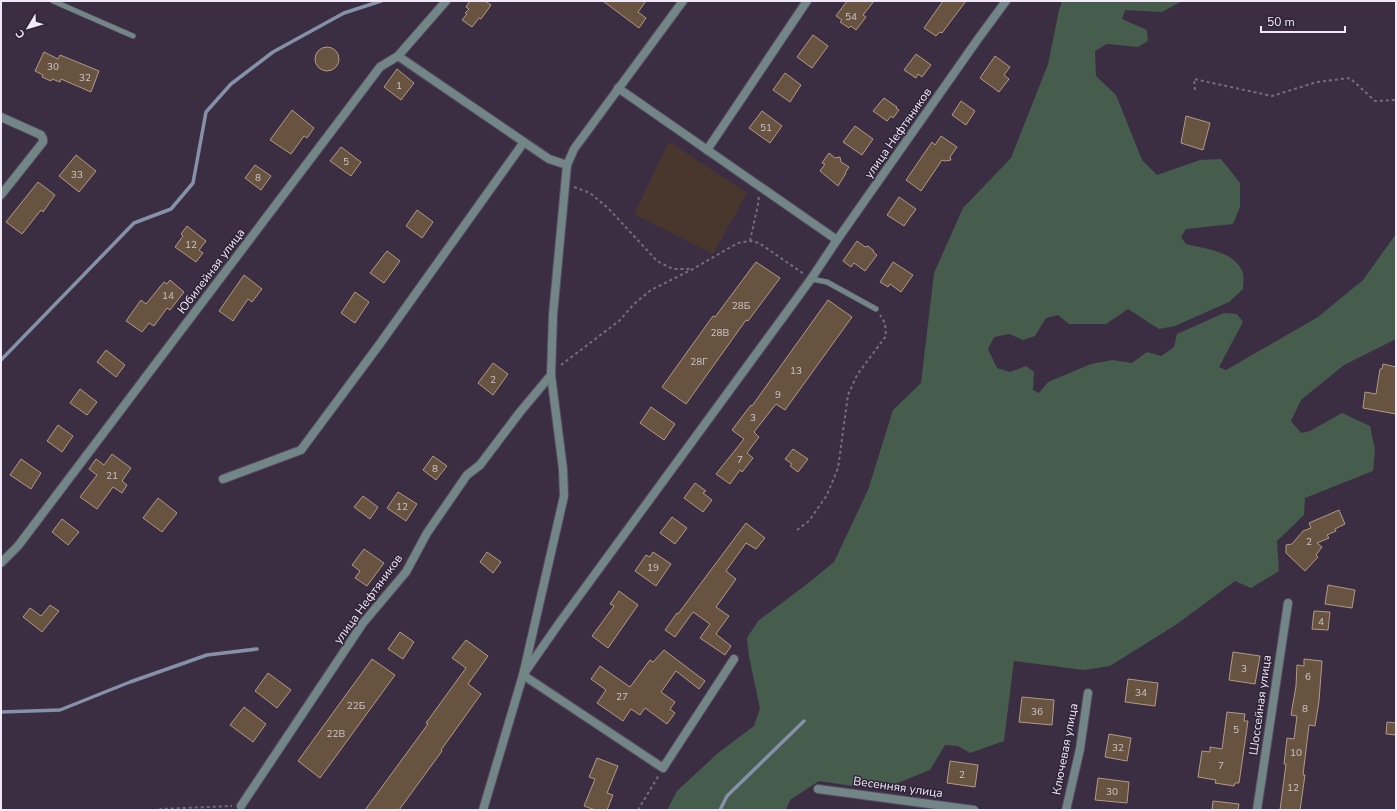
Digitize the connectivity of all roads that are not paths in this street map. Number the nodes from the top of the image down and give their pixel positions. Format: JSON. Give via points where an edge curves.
{"nodes":[{"id":1,"x":52,"y":1,"type":"edge"},
{"id":2,"x":446,"y":1,"type":"edge"},
{"id":3,"x":683,"y":1,"type":"edge"},
{"id":4,"x":807,"y":1,"type":"edge"},
{"id":5,"x":1006,"y":1,"type":"edge"},
{"id":6,"x":133,"y":36,"type":"dead end"},
{"id":7,"x":398,"y":56,"type":"junction"},
{"id":8,"x":618,"y":88,"type":"junction"},
{"id":9,"x":1,"y":117,"type":"edge"},
{"id":10,"x":524,"y":142,"type":"junction"},
{"id":11,"x":707,"y":150,"type":"junction"},
{"id":12,"x":567,"y":165,"type":"junction"},
{"id":13,"x":1,"y":195,"type":"edge"},
{"id":14,"x":837,"y":240,"type":"junction"},
{"id":15,"x":811,"y":279,"type":"junction"},
{"id":16,"x":876,"y":309,"type":"road end"},
{"id":17,"x":551,"y":375,"type":"junction"},
{"id":18,"x":223,"y":478,"type":"dead end"},
{"id":19,"x":1,"y":563,"type":"edge"},
{"id":20,"x":1288,"y":603,"type":"dead end"},
{"id":21,"x":734,"y":659,"type":"dead end"},
{"id":22,"x":524,"y":675,"type":"junction"},
{"id":23,"x":1088,"y":693,"type":"dead end"},
{"id":24,"x":818,"y":789,"type":"dead end"},
{"id":25,"x":241,"y":806,"type":"road end"},
{"id":26,"x":483,"y":810,"type":"edge"},
{"id":27,"x":974,"y":810,"type":"edge"},
{"id":28,"x":1066,"y":810,"type":"edge"},
{"id":29,"x":1257,"y":810,"type":"edge"}],
"edges":[{"from":1,"to":6,"type":"lane"},
{"from":2,"to":7,"type":"street","name":"Юбилейная улица"},
{"from":3,"to":8,"type":"street"},
{"from":4,"to":11,"type":"street"},
{"from":5,"to":14,"type":"street","name":"улица Нефтяников"},
{"from":7,"to":10,"type":"street"},
{"from":7,"to":19,"type":"street","name":"Юбилейная улица","via":[[380,67],[18,546]]},
{"from":8,"to":11,"type":"street"},
{"from":8,"to":12,"type":"street","via":[[574,149]]},
{"from":9,"to":13,"type":"street","via":[[41,135],[43,142]]},
{"from":10,"to":12,"type":"street","via":[[549,158]]},
{"from":10,"to":18,"type":"street","via":[[379,345],[300,450]]},
{"from":11,"to":14,"type":"street"},
{"from":12,"to":17,"type":"street","via":[[552,315]]},
{"from":14,"to":15,"type":"street","name":"улица Нефтяников"},
{"from":15,"to":16,"type":"lane","via":[[827,282]]},
{"from":15,"to":22,"type":"street","name":"улица Нефтяников"},
{"from":17,"to":22,"type":"street","via":[[564,496]]},
{"from":17,"to":25,"type":"street","name":"улица Нефтяников","via":[[480,465],[467,475],[427,533],[406,572],[363,623]]},
{"from":20,"to":29,"type":"street","name":"Шоссейная улица"},
{"from":21,"to":22,"type":"street","via":[[663,768]]},
{"from":22,"to":26,"type":"street"},
{"from":23,"to":28,"type":"street","name":"Ключевая улица","via":[[1080,749]]},
{"from":24,"to":27,"type":"street","name":"Весенняя улица"}]}
